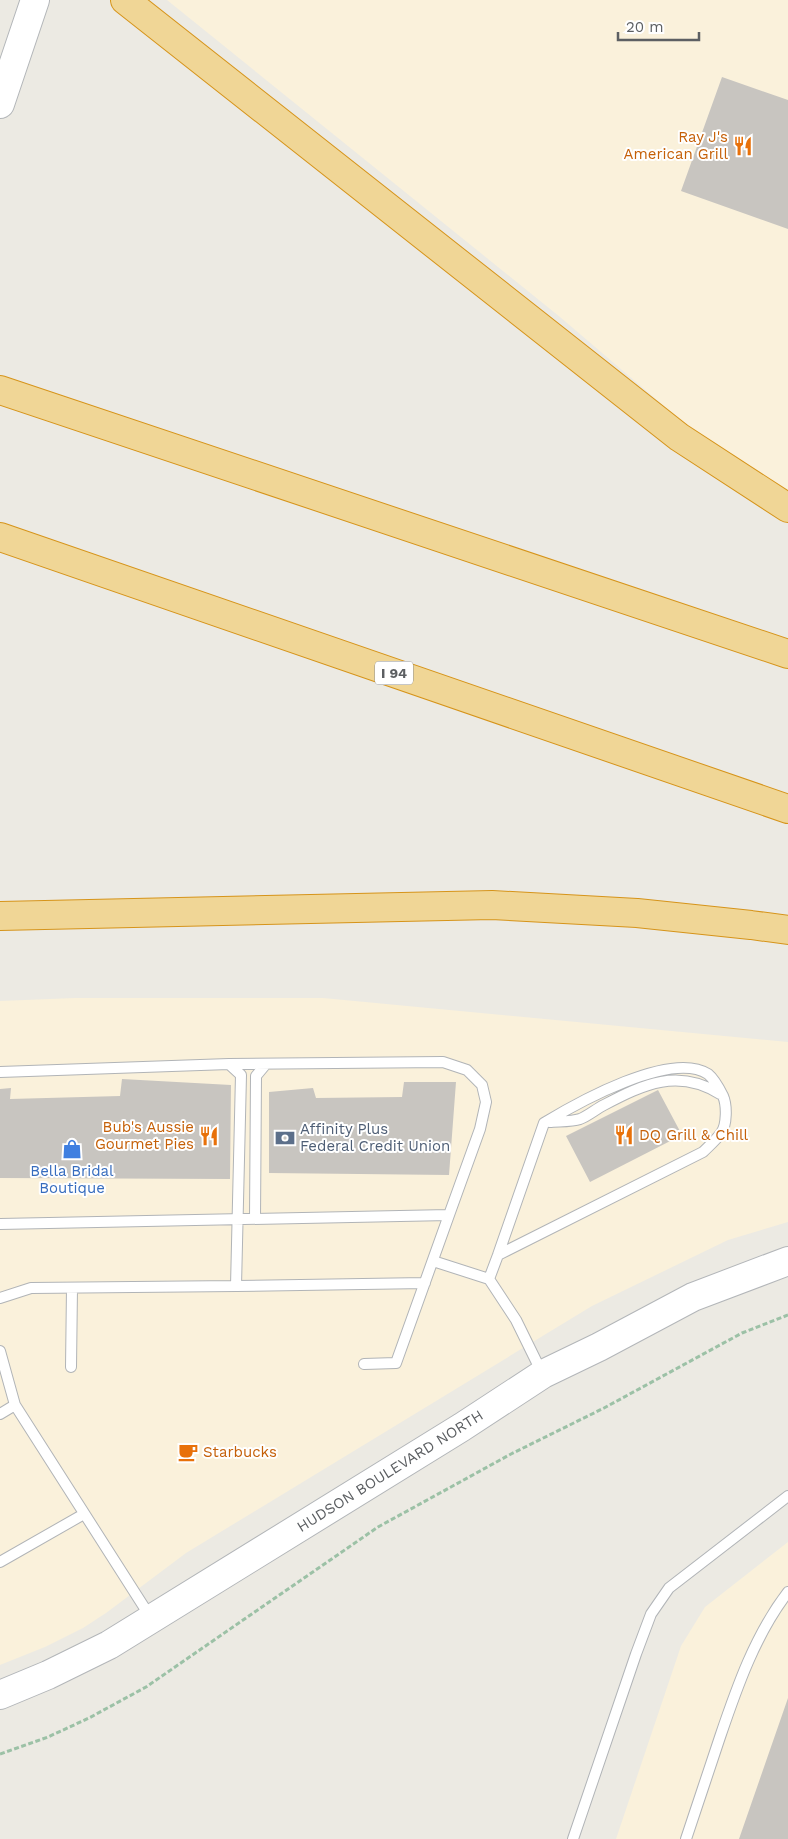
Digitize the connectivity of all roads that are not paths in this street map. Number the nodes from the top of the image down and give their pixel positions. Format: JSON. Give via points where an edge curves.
{"nodes":[{"id":1,"x":36,"y":0,"type":"edge"},
{"id":2,"x":125,"y":0,"type":"edge"},
{"id":3,"x":0,"y":104,"type":"edge"},
{"id":4,"x":0,"y":390,"type":"edge"},
{"id":5,"x":788,"y":508,"type":"edge"},
{"id":6,"x":0,"y":537,"type":"edge"},
{"id":7,"x":788,"y":654,"type":"edge"},
{"id":8,"x":788,"y":809,"type":"edge"},
{"id":9,"x":0,"y":916,"type":"edge"},
{"id":10,"x":788,"y":930,"type":"edge"},
{"id":11,"x":229,"y":1064,"type":"junction"},
{"id":12,"x":266,"y":1064,"type":"junction"},
{"id":13,"x":0,"y":1072,"type":"edge"},
{"id":14,"x":449,"y":1215,"type":"junction"},
{"id":15,"x":236,"y":1218,"type":"junction"},
{"id":16,"x":255,"y":1218,"type":"junction"},
{"id":17,"x":0,"y":1224,"type":"edge"},
{"id":18,"x":498,"y":1255,"type":"junction"},
{"id":19,"x":432,"y":1261,"type":"junction"},
{"id":20,"x":788,"y":1261,"type":"edge"},
{"id":21,"x":489,"y":1279,"type":"junction"},
{"id":22,"x":425,"y":1283,"type":"junction"},
{"id":23,"x":236,"y":1286,"type":"junction"},
{"id":24,"x":72,"y":1288,"type":"junction"},
{"id":25,"x":0,"y":1298,"type":"edge"},
{"id":26,"x":0,"y":1351,"type":"edge"},
{"id":27,"x":364,"y":1364,"type":"dead end"},
{"id":28,"x":71,"y":1367,"type":"dead end"},
{"id":29,"x":543,"y":1374,"type":"junction"},
{"id":30,"x":14,"y":1405,"type":"junction"},
{"id":31,"x":0,"y":1414,"type":"edge"},
{"id":32,"x":788,"y":1496,"type":"edge"},
{"id":33,"x":84,"y":1514,"type":"junction"},
{"id":34,"x":0,"y":1562,"type":"edge"},
{"id":35,"x":788,"y":1592,"type":"edge"},
{"id":36,"x":152,"y":1619,"type":"junction"},
{"id":37,"x":0,"y":1695,"type":"edge"},
{"id":38,"x":573,"y":1839,"type":"edge"},
{"id":39,"x":686,"y":1839,"type":"edge"}],
"edges":[{"from":1,"to":3,"type":"street"},
{"from":2,"to":5,"type":"highway","via":[[679,437]]},
{"from":4,"to":7,"type":"highway"},
{"from":6,"to":8,"type":"highway","number":"I 94"},
{"from":9,"to":10,"type":"highway","via":[[492,905],[637,913]]},
{"from":11,"to":12,"type":"lane"},
{"from":11,"to":13,"type":"lane"},
{"from":11,"to":15,"type":"lane","via":[[241,1076]]},
{"from":12,"to":14,"type":"lane","via":[[443,1062],[466,1070],[482,1085],[486,1102],[480,1129]]},
{"from":12,"to":16,"type":"lane","via":[[256,1076]]},
{"from":14,"to":16,"type":"lane"},
{"from":14,"to":19,"type":"lane"},
{"from":15,"to":16,"type":"lane"},
{"from":15,"to":17,"type":"lane"},
{"from":15,"to":23,"type":"lane"},
{"from":18,"to":18,"type":"lane","via":[[702,1152],[722,1132],[727,1107],[709,1075],[681,1068],[650,1074],[620,1084],[544,1123]]},
{"from":18,"to":21,"type":"lane"},
{"from":19,"to":21,"type":"lane"},
{"from":19,"to":22,"type":"lane"},
{"from":20,"to":29,"type":"street","name":"HUDSON BOULEVARD NORTH","via":[[693,1297]]},
{"from":21,"to":29,"type":"lane","via":[[516,1320]]},
{"from":22,"to":23,"type":"lane"},
{"from":22,"to":27,"type":"lane","via":[[396,1363]]},
{"from":23,"to":24,"type":"lane"},
{"from":24,"to":25,"type":"lane","via":[[31,1288]]},
{"from":24,"to":28,"type":"lane"},
{"from":26,"to":30,"type":"lane"},
{"from":29,"to":36,"type":"street","name":"HUDSON BOULEVARD NORTH"},
{"from":30,"to":31,"type":"lane"},
{"from":30,"to":33,"type":"lane"},
{"from":32,"to":38,"type":"lane","via":[[669,1588],[651,1614]]},
{"from":33,"to":34,"type":"lane"},
{"from":33,"to":36,"type":"lane"},
{"from":35,"to":39,"type":"lane","via":[[754,1648],[732,1702]]},
{"from":36,"to":37,"type":"street","name":"HUDSON BOULEVARD NORTH","via":[[75,1662]]}]}
